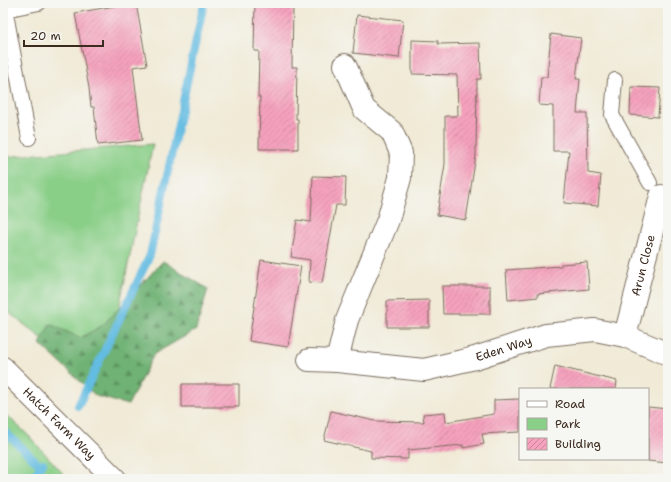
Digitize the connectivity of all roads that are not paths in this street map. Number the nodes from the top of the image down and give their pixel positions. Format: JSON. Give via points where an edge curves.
{"nodes":[{"id":1,"x":39,"y":3,"type":"edge"},
{"id":2,"x":4,"y":6,"type":"edge"},
{"id":3,"x":345,"y":65,"type":"dead end"},
{"id":4,"x":615,"y":80,"type":"dead end"},
{"id":5,"x":29,"y":138,"type":"dead end"},
{"id":6,"x":660,"y":192,"type":"edge"},
{"id":7,"x":626,"y":336,"type":"junction"},
{"id":8,"x":668,"y":354,"type":"edge"},
{"id":9,"x":309,"y":360,"type":"dead end"},
{"id":10,"x":337,"y":361,"type":"junction"},
{"id":11,"x":3,"y":368,"type":"edge"},
{"id":12,"x":115,"y":479,"type":"edge"}],
"edges":[{"from":1,"to":2,"type":"lane"},
{"from":2,"to":5,"type":"lane"},
{"from":3,"to":10,"type":"street","via":[[364,109],[392,132],[400,153],[400,178],[388,220],[347,320]]},
{"from":4,"to":6,"type":"lane","via":[[612,114]]},
{"from":6,"to":7,"type":"street","name":"Arun Close"},
{"from":7,"to":8,"type":"street","name":"Eden Way"},
{"from":7,"to":10,"type":"street","name":"Eden Way","via":[[595,330],[546,335],[475,358],[424,370]]},
{"from":9,"to":10,"type":"street","name":"Eden Way"},
{"from":11,"to":12,"type":"street","name":"Hatch Farm Way"}]}
